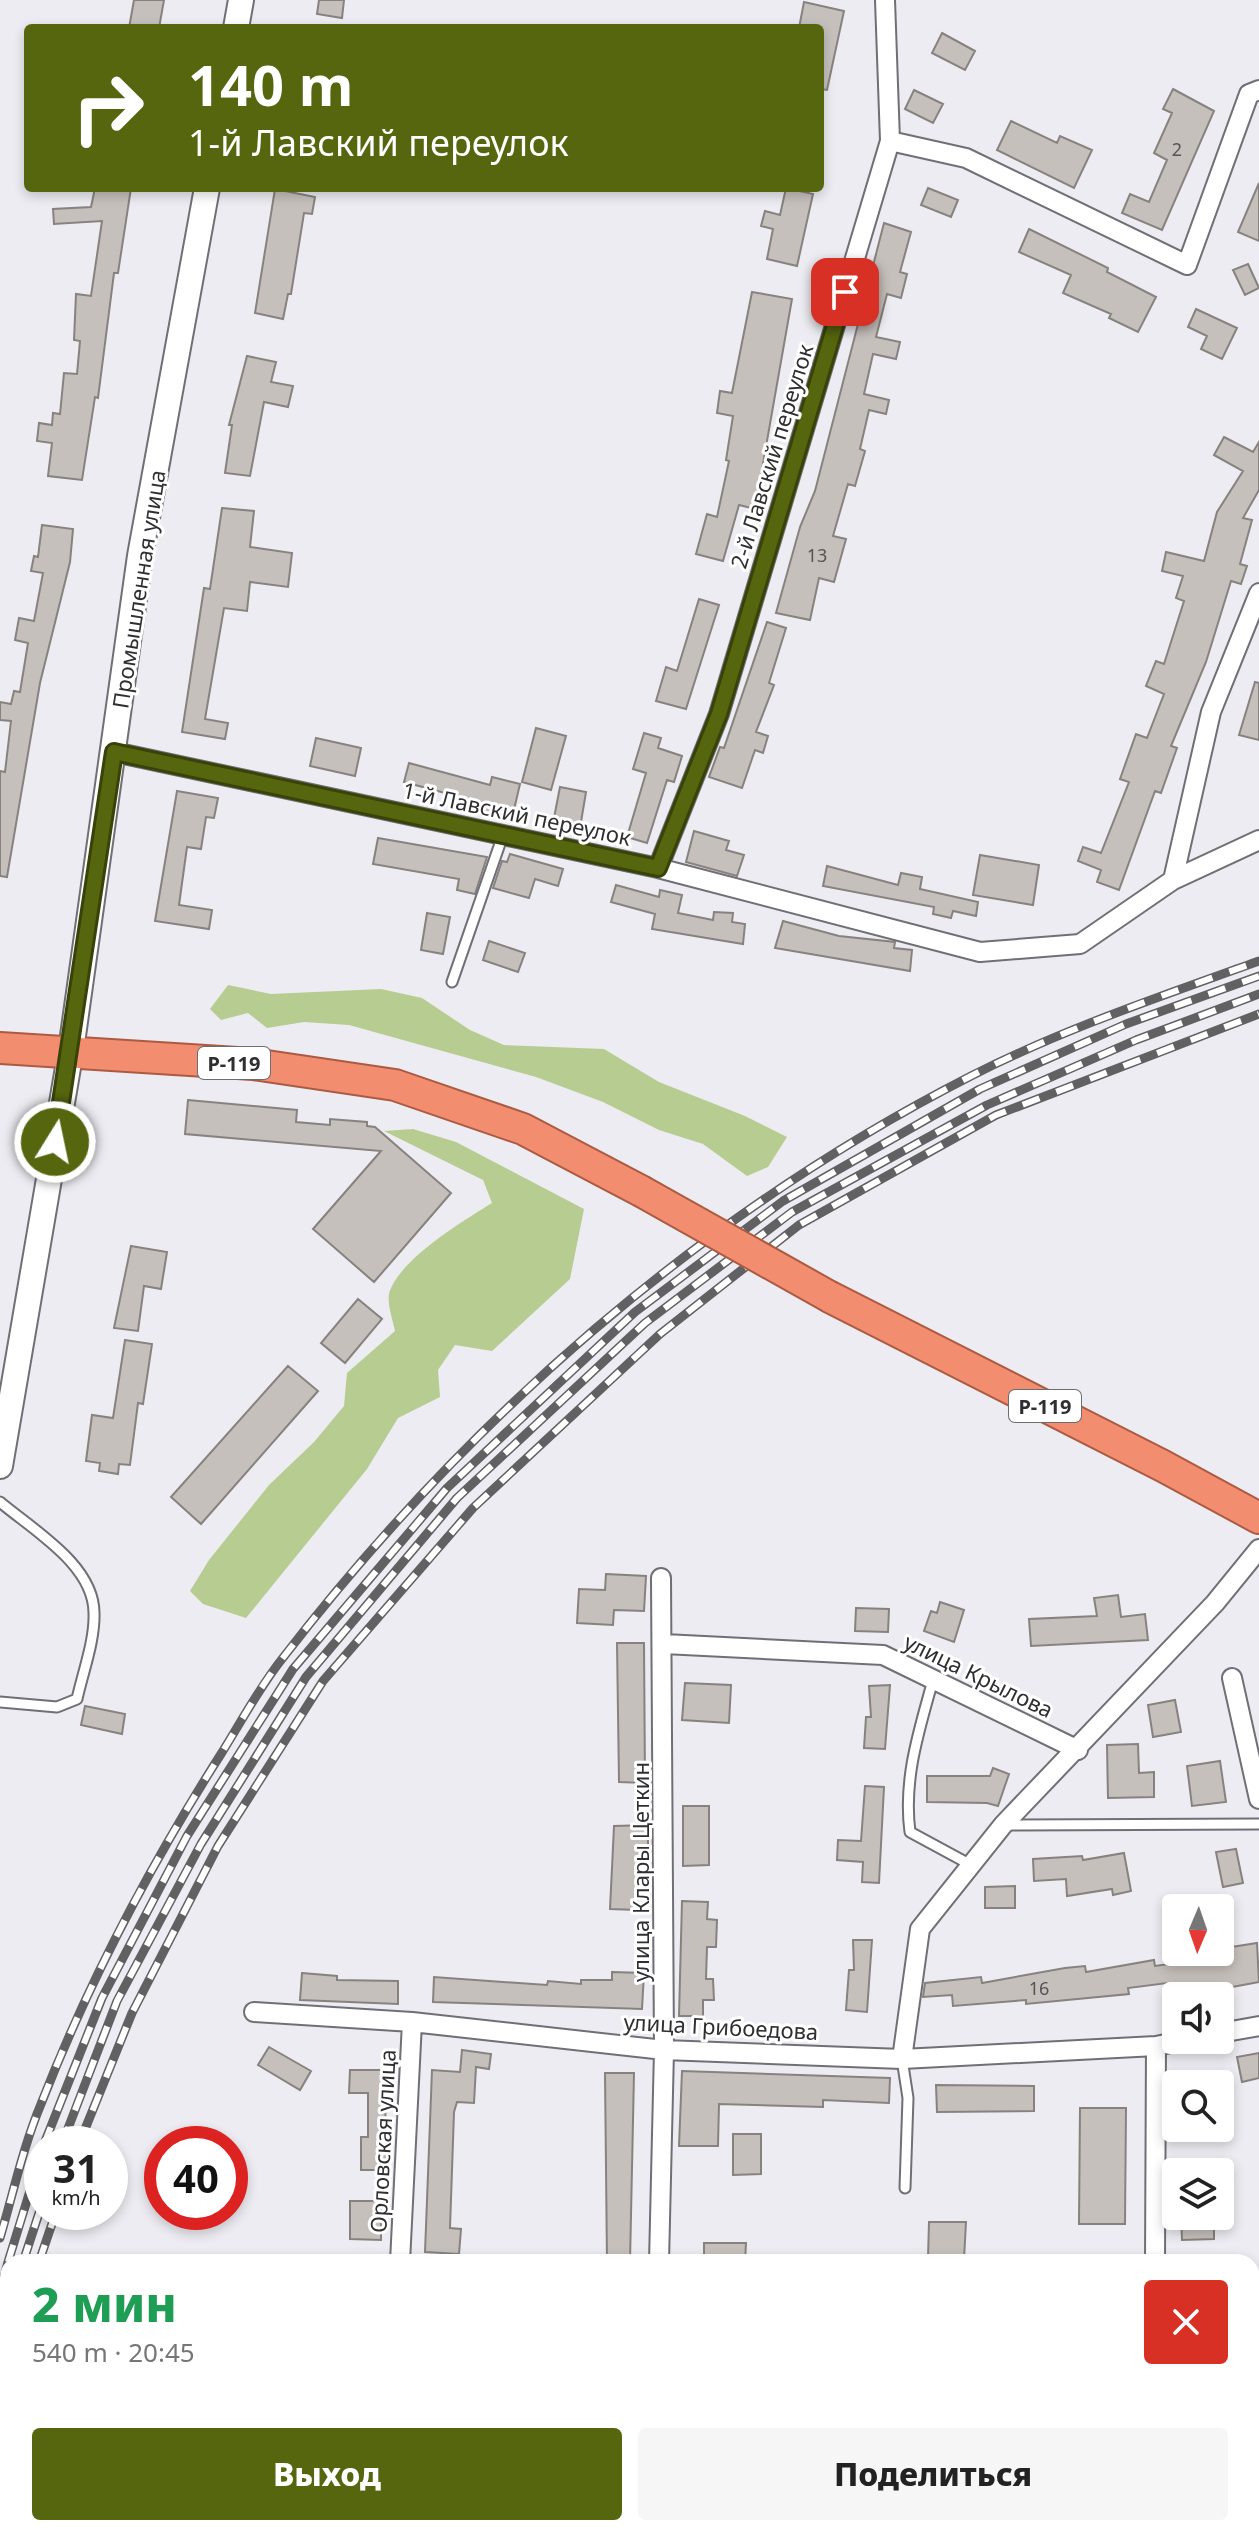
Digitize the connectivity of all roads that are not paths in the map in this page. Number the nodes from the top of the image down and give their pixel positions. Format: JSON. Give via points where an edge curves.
{"nodes":[{"id":1,"x":241,"y":0,"type":"edge"},
{"id":2,"x":885,"y":0,"type":"edge"},
{"id":3,"x":237,"y":24,"type":"edge"},
{"id":4,"x":1254,"y":92,"type":"edge"},
{"id":5,"x":890,"y":141,"type":"junction"},
{"id":6,"x":206,"y":192,"type":"edge"},
{"id":7,"x":1259,"y":593,"type":"edge"},
{"id":8,"x":114,"y":752,"type":"junction"},
{"id":9,"x":503,"y":835,"type":"junction"},
{"id":10,"x":1259,"y":840,"type":"edge"},
{"id":11,"x":658,"y":868,"type":"junction"},
{"id":12,"x":1173,"y":880,"type":"junction"},
{"id":13,"x":452,"y":982,"type":"dead end"},
{"id":14,"x":0,"y":1048,"type":"edge"},
{"id":15,"x":71,"y":1050,"type":"junction"},
{"id":16,"x":0,"y":1466,"type":"edge"},
{"id":17,"x":0,"y":1502,"type":"edge"},
{"id":18,"x":1259,"y":1518,"type":"edge"},
{"id":19,"x":1259,"y":1549,"type":"edge"},
{"id":20,"x":661,"y":1578,"type":"dead end"},
{"id":21,"x":664,"y":1644,"type":"junction"},
{"id":22,"x":1232,"y":1678,"type":"dead end"},
{"id":23,"x":933,"y":1680,"type":"junction"},
{"id":24,"x":0,"y":1702,"type":"edge"},
{"id":25,"x":1078,"y":1750,"type":"junction"},
{"id":26,"x":1259,"y":1799,"type":"edge"},
{"id":27,"x":1259,"y":1824,"type":"edge"},
{"id":28,"x":1003,"y":1825,"type":"junction"},
{"id":29,"x":971,"y":1865,"type":"junction"},
{"id":30,"x":254,"y":2012,"type":"dead end"},
{"id":31,"x":412,"y":2022,"type":"junction"},
{"id":32,"x":1259,"y":2026,"type":"edge"},
{"id":33,"x":1234,"y":2030,"type":"edge"},
{"id":34,"x":1162,"y":2045,"type":"edge"},
{"id":35,"x":1156,"y":2046,"type":"junction"},
{"id":36,"x":664,"y":2050,"type":"junction"},
{"id":37,"x":902,"y":2059,"type":"junction"},
{"id":38,"x":905,"y":2188,"type":"dead end"},
{"id":39,"x":400,"y":2254,"type":"edge"},
{"id":40,"x":659,"y":2254,"type":"edge"},
{"id":41,"x":1155,"y":2254,"type":"edge"}],
"edges":[{"from":1,"to":3,"type":"street"},
{"from":2,"to":5,"type":"street","name":"2-й Лавский переулок"},
{"from":4,"to":5,"type":"street","via":[[1187,265],[966,158]]},
{"from":5,"to":11,"type":"street","name":"2-й Лавский переулок","via":[[719,714]]},
{"from":6,"to":8,"type":"street","name":"Промышленная улица","via":[[140,556]]},
{"from":7,"to":12,"type":"street","via":[[1211,712]]},
{"from":8,"to":9,"type":"street","name":"1-й Лавский переулок"},
{"from":8,"to":15,"type":"street","name":"Промышленная улица"},
{"from":9,"to":11,"type":"street","name":"1-й Лавский переулок"},
{"from":9,"to":13,"type":"lane"},
{"from":10,"to":12,"type":"street","name":"1-й Лавский переулок"},
{"from":11,"to":12,"type":"street","name":"1-й Лавский переулок","via":[[980,952],[1080,944]]},
{"from":14,"to":15,"type":"highway","number":"Р-119"},
{"from":15,"to":16,"type":"street","name":"Промышленная улица"},
{"from":15,"to":18,"type":"highway","number":"Р-119","bridge":true,"via":[[253,1064],[395,1085],[523,1129],[830,1297]]},
{"from":17,"to":24,"type":"lane","via":[[75,1567],[91,1590],[95,1614],[77,1699],[57,1707]]},
{"from":19,"to":25,"type":"street"},
{"from":20,"to":21,"type":"street","name":"улица Клары Цеткин"},
{"from":21,"to":23,"type":"street","name":"улица Крылова","via":[[883,1655]]},
{"from":21,"to":36,"type":"street","name":"улица Клары Цеткин"},
{"from":22,"to":26,"type":"street"},
{"from":23,"to":25,"type":"street","name":"улица Крылова"},
{"from":23,"to":29,"type":"lane","via":[[913,1755],[906,1803],[910,1832]]},
{"from":25,"to":28,"type":"street"},
{"from":27,"to":28,"type":"lane"},
{"from":28,"to":29,"type":"street"},
{"from":29,"to":37,"type":"street","via":[[920,1929]]},
{"from":30,"to":31,"type":"street","name":"улица Грибоедова"},
{"from":31,"to":36,"type":"street","name":"улица Грибоедова"},
{"from":31,"to":39,"type":"street","name":"Орловская улица"},
{"from":32,"to":33,"type":"street"},
{"from":34,"to":35,"type":"street","name":"улица Грибоедова"},
{"from":35,"to":37,"type":"street","name":"улица Грибоедова"},
{"from":35,"to":41,"type":"street"},
{"from":36,"to":37,"type":"street","name":"улица Грибоедова"},
{"from":36,"to":40,"type":"street","name":"улица Клары Цеткин"},
{"from":37,"to":38,"type":"lane","via":[[908,2098]]}]}
